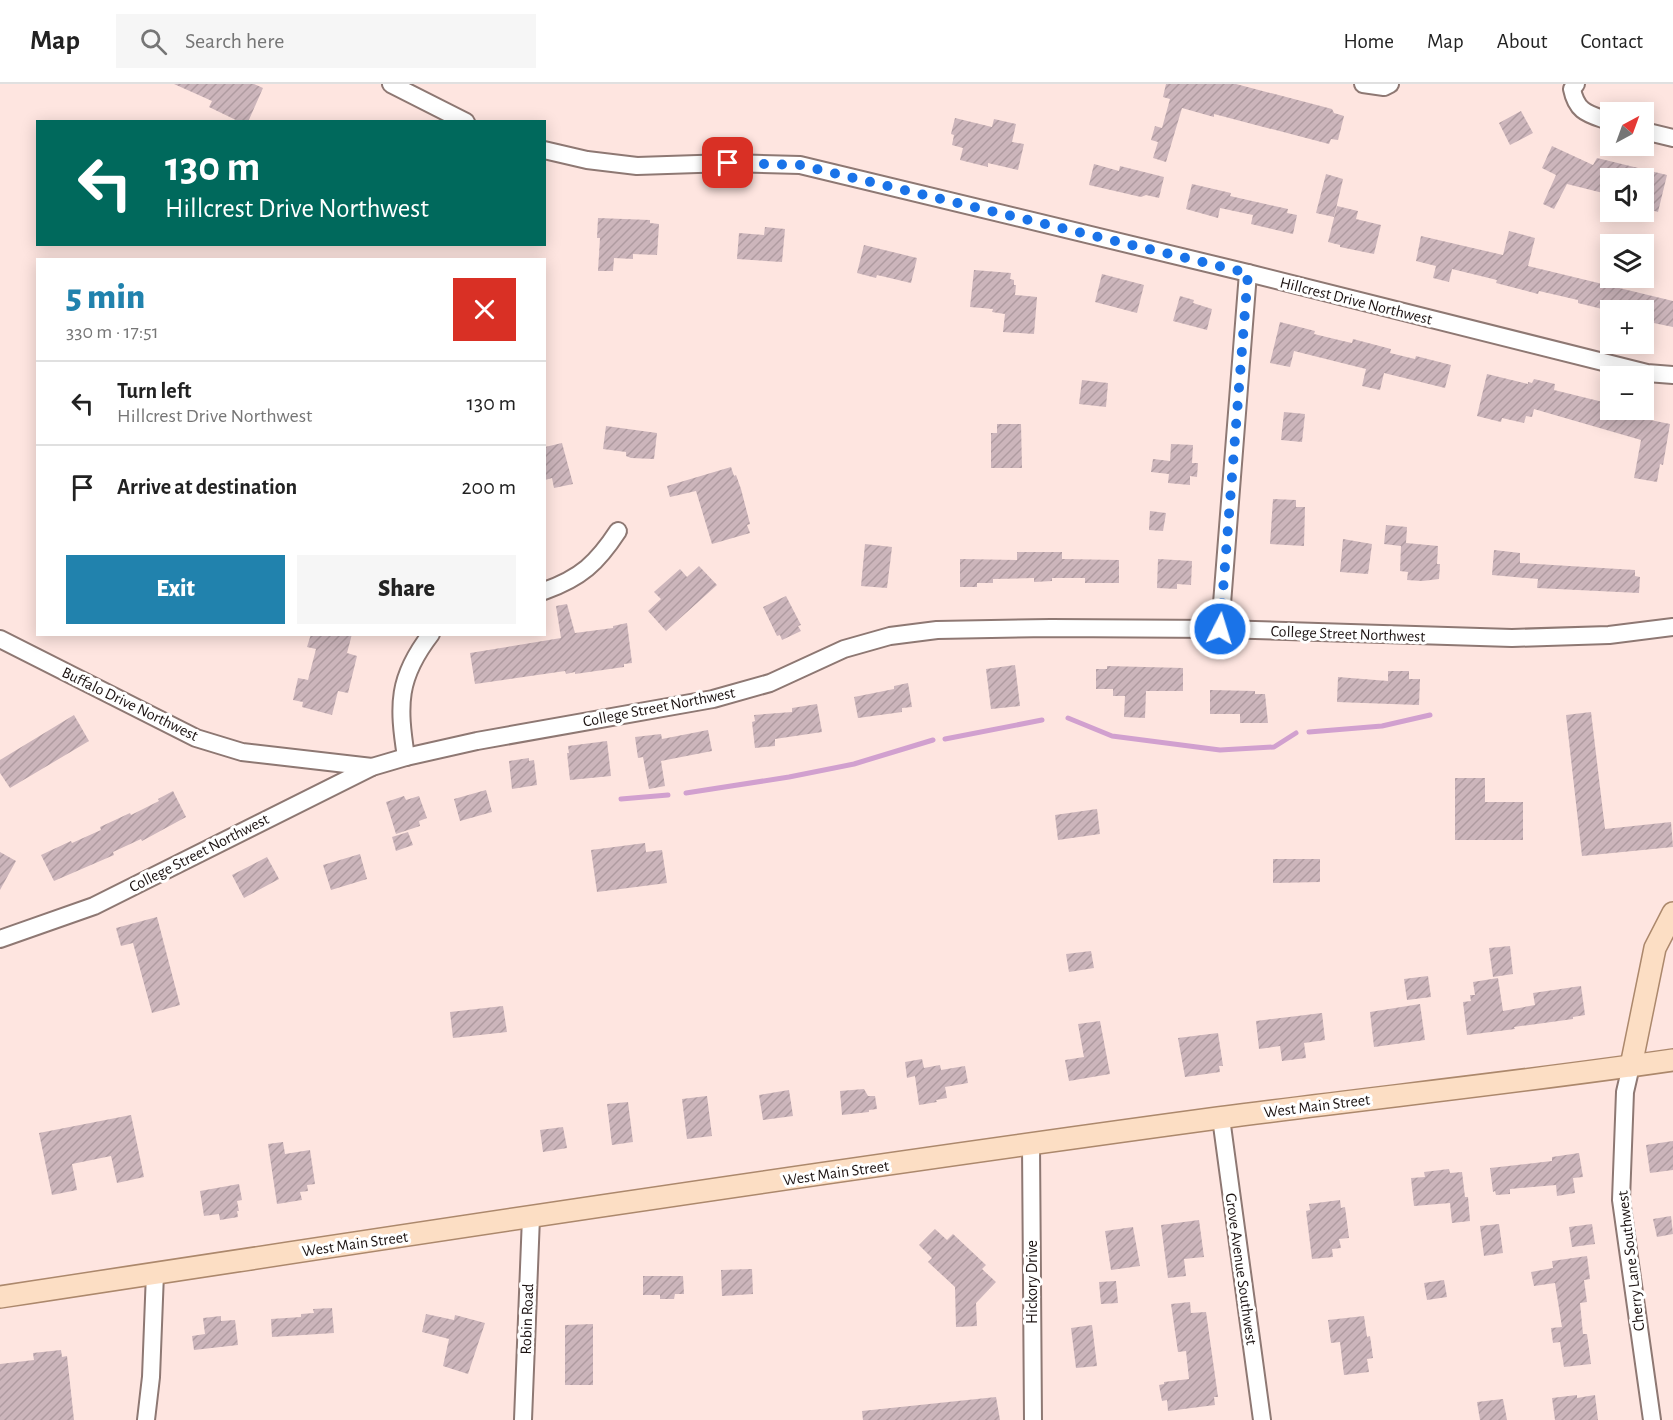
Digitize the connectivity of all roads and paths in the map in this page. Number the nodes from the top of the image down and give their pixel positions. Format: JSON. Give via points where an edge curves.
{"nodes":[{"id":1,"x":391,"y":84,"type":"edge"},
{"id":2,"x":1363,"y":84,"type":"edge"},
{"id":3,"x":1390,"y":84,"type":"edge"},
{"id":4,"x":1576,"y":84,"type":"edge"},
{"id":5,"x":1600,"y":118,"type":"edge"},
{"id":6,"x":462,"y":120,"type":"edge"},
{"id":7,"x":1654,"y":133,"type":"edge"},
{"id":8,"x":1673,"y":138,"type":"edge"},
{"id":9,"x":546,"y":150,"type":"edge"},
{"id":10,"x":1248,"y":273,"type":"junction"},
{"id":11,"x":1673,"y":375,"type":"edge"},
{"id":12,"x":618,"y":531,"type":"dead end"},
{"id":13,"x":546,"y":590,"type":"edge"},
{"id":14,"x":1673,"y":627,"type":"edge"},
{"id":15,"x":1220,"y":629,"type":"junction"},
{"id":16,"x":430,"y":636,"type":"edge"},
{"id":17,"x":0,"y":639,"type":"edge"},
{"id":18,"x":406,"y":757,"type":"junction"},
{"id":19,"x":372,"y":768,"type":"junction"},
{"id":20,"x":1673,"y":913,"type":"edge"},
{"id":21,"x":0,"y":939,"type":"edge"},
{"id":22,"x":1673,"y":1060,"type":"edge"},
{"id":23,"x":1630,"y":1066,"type":"junction"},
{"id":24,"x":1221,"y":1118,"type":"junction"},
{"id":25,"x":1031,"y":1145,"type":"junction"},
{"id":26,"x":531,"y":1217,"type":"junction"},
{"id":27,"x":154,"y":1273,"type":"junction"},
{"id":28,"x":0,"y":1297,"type":"edge"},
{"id":29,"x":147,"y":1420,"type":"edge"},
{"id":30,"x":523,"y":1420,"type":"edge"},
{"id":31,"x":1033,"y":1420,"type":"edge"},
{"id":32,"x":1262,"y":1420,"type":"edge"},
{"id":33,"x":1652,"y":1420,"type":"edge"}],
"edges":[{"from":1,"to":6,"type":"street"},
{"from":2,"to":3,"type":"street"},
{"from":4,"to":5,"type":"street","via":[[1572,89],[1575,103]]},
{"from":7,"to":8,"type":"street"},
{"from":9,"to":10,"type":"street","name":"Hillcrest Drive Northwest","via":[[637,166],[800,165]]},
{"from":10,"to":11,"type":"street","name":"Hillcrest Drive Northwest","via":[[1647,373]]},
{"from":10,"to":15,"type":"street"},
{"from":12,"to":13,"type":"street","via":[[601,557],[582,573]]},
{"from":14,"to":15,"type":"street","name":"College Street Northwest","via":[[1610,635],[1512,638]]},
{"from":15,"to":18,"type":"street","name":"College Street Northwest","via":[[937,630],[890,636],[844,649],[770,683],[713,699]]},
{"from":16,"to":18,"type":"street","via":[[406,672],[401,727]]},
{"from":17,"to":19,"type":"street","name":"Buffalo Drive Northwest","via":[[196,738],[242,752]]},
{"from":18,"to":19,"type":"street","name":"College Street Northwest"},
{"from":19,"to":21,"type":"street","name":"College Street Northwest","via":[[94,906]]},
{"from":20,"to":23,"type":"main road","via":[[1655,948]]},
{"from":22,"to":23,"type":"main road","name":"West Main Street"},
{"from":23,"to":24,"type":"main road","name":"West Main Street"},
{"from":23,"to":33,"type":"street","name":"Cherry Lane Southwest","via":[[1625,1092],[1621,1200]]},
{"from":24,"to":25,"type":"main road","name":"West Main Street"},
{"from":24,"to":32,"type":"street","name":"Grove Avenue Southwest"},
{"from":25,"to":26,"type":"main road","name":"West Main Street"},
{"from":25,"to":31,"type":"street","name":"Hickory Drive"},
{"from":26,"to":27,"type":"main road","name":"West Main Street"},
{"from":26,"to":30,"type":"street","name":"Robin Road"},
{"from":27,"to":28,"type":"main road","name":"West Main Street"},
{"from":27,"to":29,"type":"street"}]}
